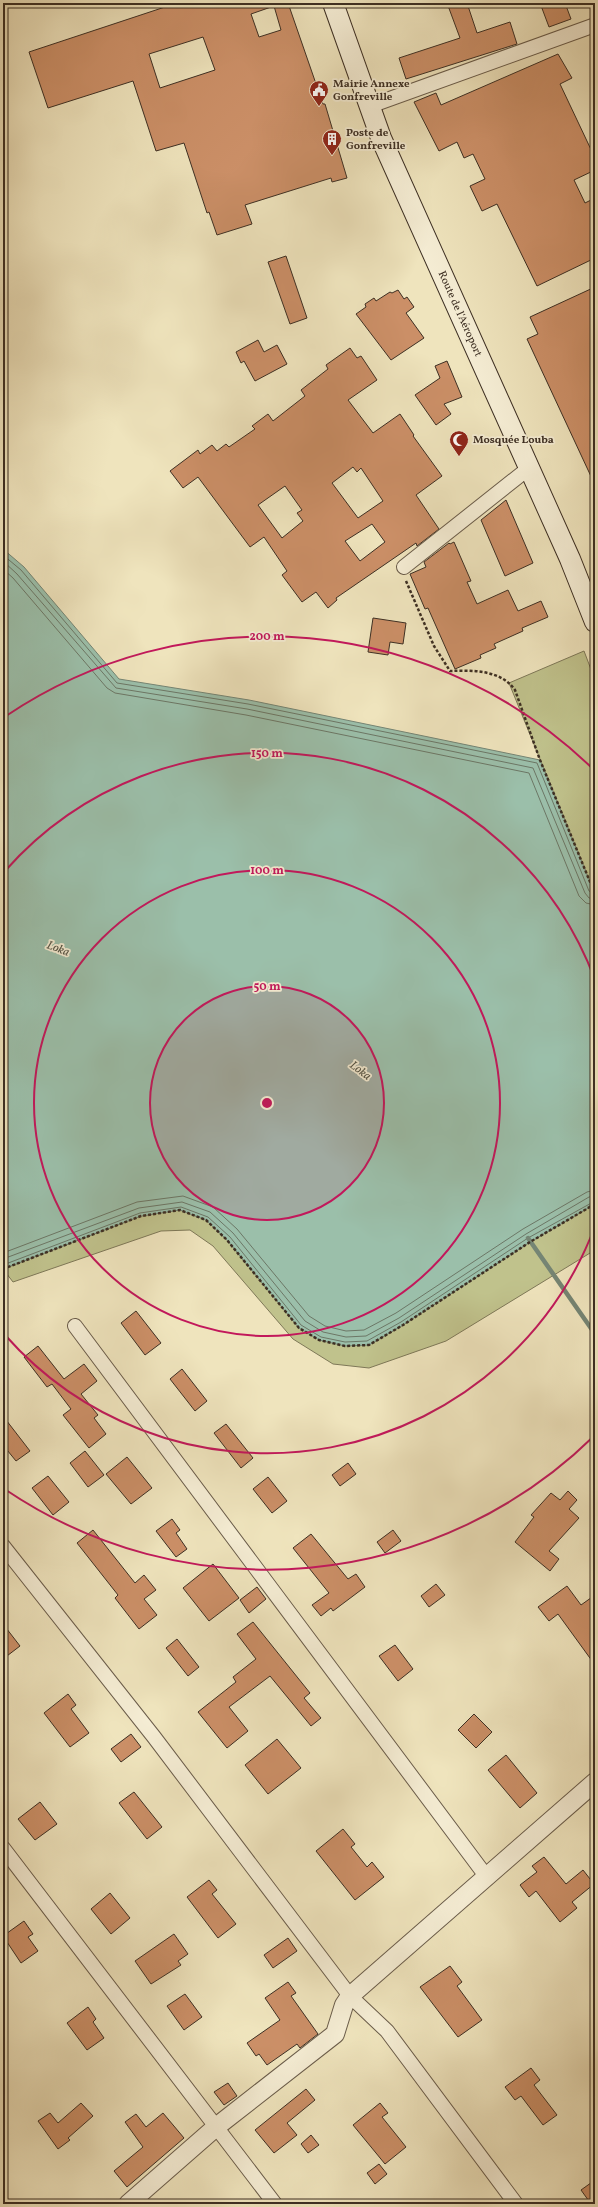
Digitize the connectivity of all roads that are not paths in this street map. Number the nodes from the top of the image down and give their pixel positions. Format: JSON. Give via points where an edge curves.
{"nodes":[{"id":1,"x":333,"y":3,"type":"edge"},
{"id":2,"x":595,"y":25,"type":"edge"},
{"id":3,"x":370,"y":106,"type":"junction"},
{"id":4,"x":529,"y":468,"type":"junction"},
{"id":5,"x":404,"y":567,"type":"road end"},
{"id":6,"x":595,"y":622,"type":"edge"},
{"id":7,"x":75,"y":1326,"type":"dead end"},
{"id":8,"x":3,"y":1546,"type":"edge"},
{"id":9,"x":595,"y":1782,"type":"edge"},
{"id":10,"x":3,"y":1848,"type":"edge"},
{"id":11,"x":486,"y":1876,"type":"junction"},
{"id":12,"x":350,"y":1996,"type":"junction"},
{"id":13,"x":216,"y":2127,"type":"junction"},
{"id":14,"x":128,"y":2204,"type":"edge"},
{"id":15,"x":275,"y":2204,"type":"edge"},
{"id":16,"x":516,"y":2204,"type":"edge"}],
"edges":[{"from":1,"to":3,"type":"main road","name":"Route de l'Aéroport"},
{"from":2,"to":3,"type":"street"},
{"from":3,"to":4,"type":"main road","name":"Route de l'Aéroport","via":[[384,146]]},
{"from":4,"to":5,"type":"street"},
{"from":4,"to":6,"type":"main road","name":"Route de l'Aéroport"},
{"from":7,"to":11,"type":"street"},
{"from":8,"to":12,"type":"street","via":[[154,1737]]},
{"from":9,"to":11,"type":"street"},
{"from":10,"to":13,"type":"street"},
{"from":11,"to":12,"type":"street"},
{"from":12,"to":13,"type":"street","via":[[335,2034]]},
{"from":12,"to":16,"type":"street","via":[[387,2031]]},
{"from":13,"to":14,"type":"street"},
{"from":13,"to":15,"type":"street"}]}
